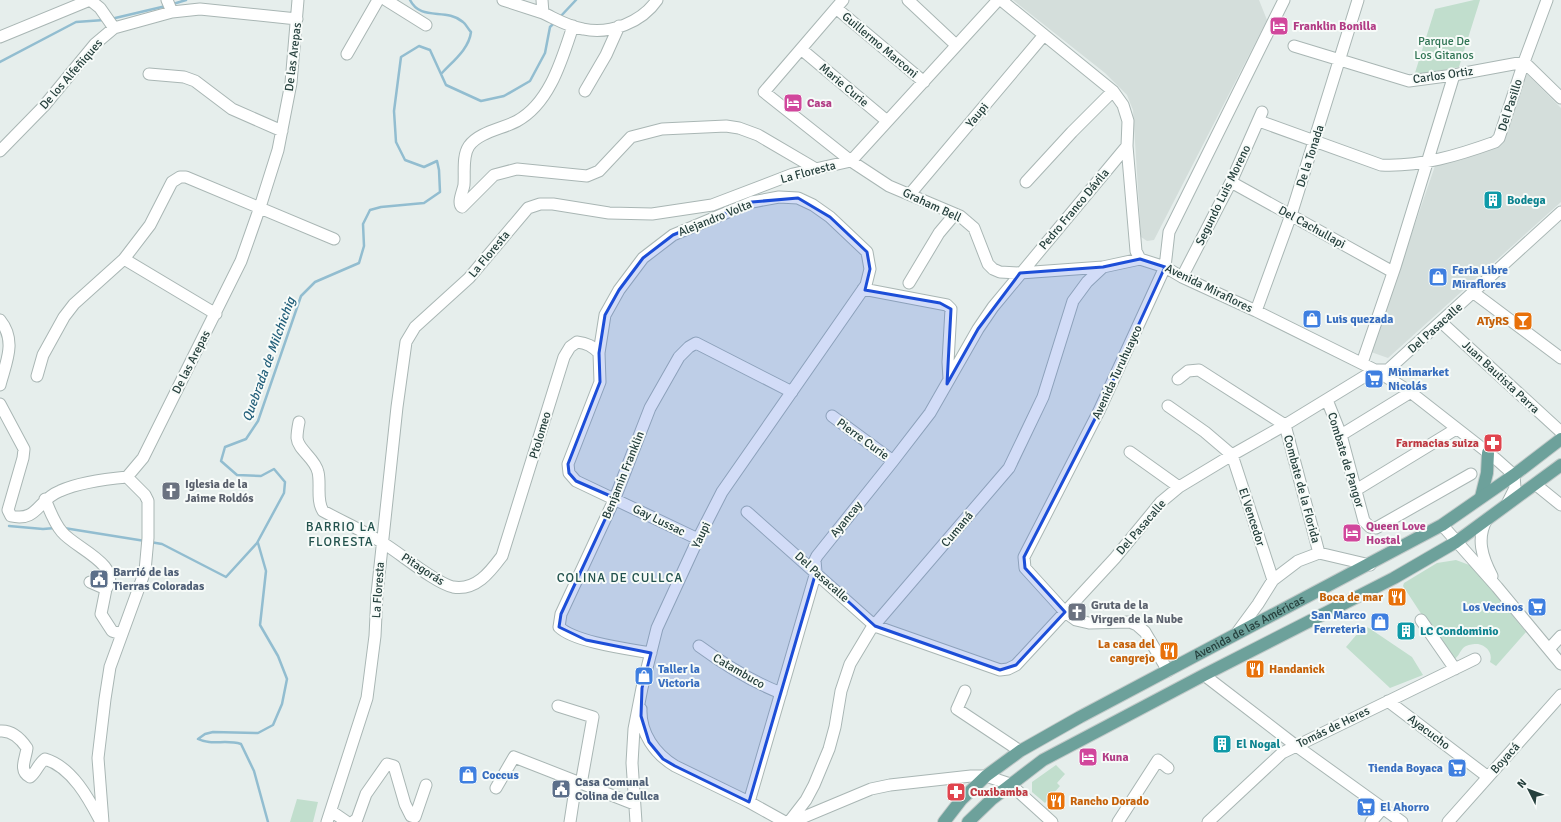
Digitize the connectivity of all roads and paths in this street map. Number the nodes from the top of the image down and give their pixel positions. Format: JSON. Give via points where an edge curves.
{"nodes":[{"id":1,"x":298,"y":0,"type":"edge"},
{"id":2,"x":378,"y":0,"type":"edge"},
{"id":3,"x":386,"y":0,"type":"edge"},
{"id":4,"x":503,"y":0,"type":"edge"},
{"id":5,"x":542,"y":0,"type":"edge"},
{"id":6,"x":657,"y":0,"type":"edge"},
{"id":7,"x":908,"y":0,"type":"edge"},
{"id":8,"x":1000,"y":0,"type":"edge"},
{"id":9,"x":1358,"y":0,"type":"edge"},
{"id":10,"x":1547,"y":0,"type":"edge"},
{"id":11,"x":1279,"y":3,"type":"edge"},
{"id":12,"x":840,"y":4,"type":"edge"},
{"id":13,"x":170,"y":6,"type":"edge"},
{"id":14,"x":546,"y":14,"type":"junction"},
{"id":15,"x":297,"y":19,"type":"junction"},
{"id":16,"x":111,"y":24,"type":"junction"},
{"id":17,"x":426,"y":25,"type":"dead end"},
{"id":18,"x":568,"y":25,"type":"junction"},
{"id":19,"x":618,"y":26,"type":"junction"},
{"id":20,"x":1044,"y":35,"type":"junction"},
{"id":21,"x":0,"y":37,"type":"edge"},
{"id":22,"x":956,"y":45,"type":"junction"},
{"id":23,"x":1294,"y":46,"type":"dead end"},
{"id":24,"x":801,"y":49,"type":"junction"},
{"id":25,"x":348,"y":54,"type":"dead end"},
{"id":26,"x":1341,"y":61,"type":"junction"},
{"id":27,"x":1524,"y":62,"type":"junction"},
{"id":28,"x":149,"y":74,"type":"dead end"},
{"id":29,"x":1454,"y":75,"type":"junction"},
{"id":30,"x":924,"y":82,"type":"junction"},
{"id":31,"x":584,"y":91,"type":"dead end"},
{"id":32,"x":1112,"y":91,"type":"junction"},
{"id":33,"x":1560,"y":96,"type":"edge"},
{"id":34,"x":887,"y":121,"type":"junction"},
{"id":35,"x":282,"y":131,"type":"junction"},
{"id":36,"x":1314,"y":142,"type":"junction"},
{"id":37,"x":1127,"y":146,"type":"junction"},
{"id":38,"x":0,"y":152,"type":"edge"},
{"id":39,"x":851,"y":161,"type":"junction"},
{"id":40,"x":1427,"y":163,"type":"junction"},
{"id":41,"x":816,"y":169,"type":"junction"},
{"id":42,"x":1026,"y":182,"type":"dead end"},
{"id":43,"x":1231,"y":182,"type":"junction"},
{"id":44,"x":910,"y":194,"type":"junction"},
{"id":45,"x":712,"y":205,"type":"junction"},
{"id":46,"x":260,"y":207,"type":"junction"},
{"id":47,"x":1561,"y":212,"type":"edge"},
{"id":48,"x":955,"y":214,"type":"junction"},
{"id":49,"x":1291,"y":215,"type":"junction"},
{"id":50,"x":718,"y":216,"type":"junction"},
{"id":51,"x":334,"y":239,"type":"dead end"},
{"id":52,"x":124,"y":259,"type":"junction"},
{"id":53,"x":1140,"y":259,"type":"junction"},
{"id":54,"x":1103,"y":267,"type":"junction"},
{"id":55,"x":1165,"y":267,"type":"junction"},
{"id":56,"x":1393,"y":272,"type":"junction"},
{"id":57,"x":1020,"y":273,"type":"junction"},
{"id":58,"x":1182,"y":277,"type":"junction"},
{"id":59,"x":909,"y":283,"type":"dead end"},
{"id":60,"x":864,"y":287,"type":"junction"},
{"id":61,"x":1474,"y":293,"type":"junction"},
{"id":62,"x":1256,"y":311,"type":"junction"},
{"id":63,"x":216,"y":314,"type":"junction"},
{"id":64,"x":0,"y":320,"type":"edge"},
{"id":65,"x":1441,"y":322,"type":"junction"},
{"id":66,"x":4,"y":336,"type":"edge"},
{"id":67,"x":599,"y":353,"type":"junction"},
{"id":68,"x":1561,"y":358,"type":"edge"},
{"id":69,"x":1362,"y":363,"type":"junction"},
{"id":70,"x":1375,"y":370,"type":"junction"},
{"id":71,"x":38,"y":376,"type":"dead end"},
{"id":72,"x":950,"y":379,"type":"junction"},
{"id":73,"x":1178,"y":379,"type":"dead end"},
{"id":74,"x":0,"y":384,"type":"edge"},
{"id":75,"x":792,"y":392,"type":"junction"},
{"id":76,"x":1411,"y":392,"type":"junction"},
{"id":77,"x":1327,"y":400,"type":"junction"},
{"id":78,"x":0,"y":404,"type":"edge"},
{"id":79,"x":1168,"y":406,"type":"dead end"},
{"id":80,"x":832,"y":416,"type":"dead end"},
{"id":81,"x":299,"y":422,"type":"dead end"},
{"id":82,"x":1285,"y":425,"type":"junction"},
{"id":83,"x":1456,"y":429,"type":"junction"},
{"id":84,"x":1561,"y":432,"type":"edge"},
{"id":85,"x":1341,"y":435,"type":"junction"},
{"id":86,"x":1561,"y":439,"type":"edge"},
{"id":87,"x":1130,"y":452,"type":"dead end"},
{"id":88,"x":1488,"y":453,"type":"junction"},
{"id":89,"x":1232,"y":455,"type":"junction"},
{"id":90,"x":893,"y":461,"type":"junction"},
{"id":91,"x":1561,"y":465,"type":"edge"},
{"id":92,"x":1471,"y":474,"type":"dead end"},
{"id":93,"x":1514,"y":475,"type":"junction"},
{"id":94,"x":127,"y":477,"type":"junction"},
{"id":95,"x":576,"y":481,"type":"joint"},
{"id":96,"x":1535,"y":484,"type":"junction"},
{"id":97,"x":1179,"y":487,"type":"junction"},
{"id":98,"x":1356,"y":490,"type":"junction"},
{"id":99,"x":1481,"y":497,"type":"junction"},
{"id":100,"x":615,"y":498,"type":"junction"},
{"id":101,"x":45,"y":499,"type":"junction"},
{"id":102,"x":1506,"y":505,"type":"junction"},
{"id":103,"x":1561,"y":505,"type":"edge"},
{"id":104,"x":0,"y":509,"type":"edge"},
{"id":105,"x":747,"y":512,"type":"dead end"},
{"id":106,"x":11,"y":516,"type":"junction"},
{"id":107,"x":1488,"y":519,"type":"junction"},
{"id":108,"x":1442,"y":525,"type":"junction"},
{"id":109,"x":698,"y":540,"type":"junction"},
{"id":110,"x":382,"y":542,"type":"junction"},
{"id":111,"x":1456,"y":542,"type":"junction"},
{"id":112,"x":1319,"y":553,"type":"junction"},
{"id":113,"x":502,"y":556,"type":"joint"},
{"id":114,"x":1370,"y":565,"type":"junction"},
{"id":115,"x":816,"y":572,"type":"junction"},
{"id":116,"x":1273,"y":580,"type":"junction"},
{"id":117,"x":90,"y":582,"type":"dead end"},
{"id":118,"x":1497,"y":587,"type":"junction"},
{"id":119,"x":106,"y":590,"type":"junction"},
{"id":120,"x":1065,"y":612,"type":"junction"},
{"id":121,"x":1421,"y":620,"type":"dead end"},
{"id":122,"x":875,"y":626,"type":"junction"},
{"id":123,"x":121,"y":634,"type":"junction"},
{"id":124,"x":1561,"y":636,"type":"edge"},
{"id":125,"x":1232,"y":638,"type":"junction"},
{"id":126,"x":698,"y":646,"type":"dead end"},
{"id":127,"x":1549,"y":649,"type":"junction"},
{"id":128,"x":651,"y":654,"type":"junction"},
{"id":129,"x":1476,"y":659,"type":"dead end"},
{"id":130,"x":1561,"y":664,"type":"edge"},
{"id":131,"x":1455,"y":669,"type":"junction"},
{"id":132,"x":1168,"y":671,"type":"junction"},
{"id":133,"x":1204,"y":675,"type":"junction"},
{"id":134,"x":642,"y":688,"type":"junction"},
{"id":135,"x":965,"y":692,"type":"dead end"},
{"id":136,"x":781,"y":693,"type":"junction"},
{"id":137,"x":1561,"y":695,"type":"edge"},
{"id":138,"x":1388,"y":701,"type":"junction"},
{"id":139,"x":558,"y":706,"type":"dead end"},
{"id":140,"x":0,"y":731,"type":"edge"},
{"id":141,"x":1295,"y":745,"type":"junction"},
{"id":142,"x":1020,"y":751,"type":"junction"},
{"id":143,"x":1168,"y":768,"type":"dead end"},
{"id":144,"x":986,"y":776,"type":"junction"},
{"id":145,"x":1488,"y":777,"type":"junction"},
{"id":146,"x":578,"y":783,"type":"junction"},
{"id":147,"x":1010,"y":784,"type":"junction"},
{"id":148,"x":426,"y":785,"type":"dead end"},
{"id":149,"x":496,"y":788,"type":"dead end"},
{"id":150,"x":749,"y":802,"type":"junction"},
{"id":151,"x":634,"y":804,"type":"junction"},
{"id":152,"x":1383,"y":808,"type":"junction"},
{"id":153,"x":329,"y":817,"type":"edge"},
{"id":154,"x":102,"y":822,"type":"edge"},
{"id":155,"x":347,"y":822,"type":"edge"},
{"id":156,"x":354,"y":822,"type":"edge"},
{"id":157,"x":570,"y":822,"type":"edge"},
{"id":158,"x":636,"y":822,"type":"edge"},
{"id":159,"x":785,"y":822,"type":"edge"},
{"id":160,"x":791,"y":822,"type":"edge"},
{"id":161,"x":944,"y":822,"type":"edge"},
{"id":162,"x":968,"y":822,"type":"edge"},
{"id":163,"x":1052,"y":822,"type":"edge"},
{"id":164,"x":1118,"y":822,"type":"edge"},
{"id":165,"x":1208,"y":822,"type":"edge"},
{"id":166,"x":1371,"y":822,"type":"edge"},
{"id":167,"x":1402,"y":822,"type":"edge"},
{"id":168,"x":1448,"y":822,"type":"edge"}],
"edges":[{"from":1,"to":15,"type":"street","name":"De las Arepas"},
{"from":2,"to":25,"type":"street"},
{"from":3,"to":17,"type":"street"},
{"from":4,"to":14,"type":"street"},
{"from":5,"to":14,"type":"street"},
{"from":6,"to":19,"type":"street","via":[[638,19]]},
{"from":7,"to":22,"type":"street"},
{"from":8,"to":20,"type":"street"},
{"from":8,"to":22,"type":"street","name":"La Floresta"},
{"from":9,"to":26,"type":"street","name":"De la Tonada"},
{"from":10,"to":27,"type":"street","name":"Del Pasillo"},
{"from":11,"to":55,"type":"street","name":"Avenida Turuhuayco","via":[[1169,232]]},
{"from":12,"to":24,"type":"street"},
{"from":12,"to":30,"type":"street","name":"Guillermo Marconi"},
{"from":13,"to":15,"type":"street","name":"De los Alfeñiques"},
{"from":13,"to":16,"type":"street","name":"De los Alfeñiques"},
{"from":14,"to":18,"type":"street"},
{"from":15,"to":35,"type":"street","name":"De las Arepas","via":[[291,83]]},
{"from":16,"to":21,"type":"street","via":[[100,8],[90,0]]},
{"from":16,"to":38,"type":"street","name":"De los Alfeñiques","via":[[44,106]]},
{"from":18,"to":19,"type":"street","via":[[592,30]]},
{"from":18,"to":41,"type":"street","via":[[563,57],[548,90],[532,110],[518,121],[479,137],[469,146],[465,157],[464,186],[460,203],[462,208],[494,175],[517,169],[587,176],[599,171],[630,137],[662,129],[726,126],[740,128],[758,135]]},
{"from":19,"to":31,"type":"street","via":[[603,61]]},
{"from":20,"to":32,"type":"street"},
{"from":20,"to":44,"type":"street","name":"Yaupi"},
{"from":22,"to":30,"type":"street","name":"La Floresta"},
{"from":23,"to":26,"type":"street","name":"Carlos Ortiz"},
{"from":24,"to":34,"type":"street","name":"Marie Curie"},
{"from":24,"to":39,"type":"street","name":"Graham Bell","via":[[764,92]]},
{"from":26,"to":29,"type":"street","name":"Carlos Ortiz","via":[[1408,81]]},
{"from":26,"to":36,"type":"street","name":"De la Tonada"},
{"from":27,"to":29,"type":"street","name":"Carlos Ortiz"},
{"from":27,"to":33,"type":"street"},
{"from":27,"to":40,"type":"street","name":"Del Pasillo","via":[[1499,138],[1495,142]]},
{"from":28,"to":35,"type":"street","via":[[184,77],[195,81],[232,109]]},
{"from":29,"to":40,"type":"street"},
{"from":30,"to":34,"type":"street","name":"La Floresta"},
{"from":32,"to":37,"type":"street","via":[[1123,106],[1128,121]]},
{"from":32,"to":42,"type":"street"},
{"from":34,"to":39,"type":"street","name":"La Floresta"},
{"from":35,"to":46,"type":"street","name":"De las Arepas"},
{"from":36,"to":40,"type":"street","via":[[1381,165]]},
{"from":36,"to":43,"type":"street","name":"Segundo Luis Moreno","via":[[1261,117]]},
{"from":36,"to":49,"type":"street","name":"De la Tonada"},
{"from":37,"to":53,"type":"street","via":[[1136,250]]},
{"from":37,"to":57,"type":"street","name":"Pedro Franco Dávila"},
{"from":39,"to":41,"type":"street","name":"La Floresta"},
{"from":39,"to":44,"type":"street","name":"Graham Bell","via":[[890,186]]},
{"from":40,"to":56,"type":"street"},
{"from":41,"to":45,"type":"street","name":"La Floresta","via":[[793,174]]},
{"from":43,"to":49,"type":"street","name":"Del Cachullapi"},
{"from":43,"to":58,"type":"street","name":"Segundo Luis Moreno"},
{"from":44,"to":48,"type":"street","name":"Graham Bell"},
{"from":45,"to":50,"type":"street"},
{"from":45,"to":110,"type":"street","name":"La Floresta","via":[[652,214],[609,213],[552,204],[528,208],[469,278],[415,326],[406,342]]},
{"from":46,"to":51,"type":"street"},
{"from":46,"to":52,"type":"street","via":[[186,177],[180,177],[172,182],[150,225]]},
{"from":46,"to":63,"type":"street","name":"De las Arepas","via":[[241,261]]},
{"from":47,"to":61,"type":"street","name":"Del Pasacalle"},
{"from":48,"to":57,"type":"street","name":"Graham Bell","via":[[974,228],[988,264],[1000,272]]},
{"from":48,"to":59,"type":"street","via":[[939,234]]},
{"from":49,"to":56,"type":"street","name":"Del Cachullapi"},
{"from":49,"to":62,"type":"street","name":"De la Tonada"},
{"from":50,"to":60,"type":"street","name":"Alejandro Volta","via":[[752,202],[779,198],[798,198],[813,205],[867,252],[870,269]]},
{"from":50,"to":67,"type":"street","name":"Alejandro Volta","via":[[673,235],[643,258],[619,290],[605,315]]},
{"from":52,"to":63,"type":"street"},
{"from":52,"to":71,"type":"street","via":[[74,304],[64,317],[43,354]]},
{"from":53,"to":54,"type":"street"},
{"from":53,"to":55,"type":"street","name":"Avenida Miraflores"},
{"from":54,"to":57,"type":"street","name":"Graham Bell"},
{"from":54,"to":122,"type":"street","name":"Cumaná","via":[[1087,282],[1073,301],[1044,397],[1009,468]]},
{"from":55,"to":58,"type":"street","name":"Avenida Miraflores"},
{"from":55,"to":120,"type":"street","name":"Avenida Turuhuayco","via":[[1099,411],[1024,557],[1025,568]]},
{"from":56,"to":69,"type":"street"},
{"from":57,"to":72,"type":"street","name":"Ayancay","via":[[978,329]]},
{"from":58,"to":62,"type":"street","name":"Avenida Miraflores"},
{"from":60,"to":72,"type":"street","via":[[947,305],[951,309],[948,362]]},
{"from":60,"to":75,"type":"street","name":"Yaupi"},
{"from":61,"to":65,"type":"street","name":"Del Pasacalle"},
{"from":61,"to":68,"type":"street"},
{"from":62,"to":69,"type":"street","name":"Avenida Miraflores"},
{"from":63,"to":94,"type":"street","name":"De las Arepas","via":[[143,458]]},
{"from":64,"to":66,"type":"street"},
{"from":65,"to":70,"type":"street","name":"Del Pasacalle","via":[[1391,368]]},
{"from":65,"to":84,"type":"street","name":"Juan Bautista Parra"},
{"from":66,"to":74,"type":"street","via":[[10,352]]},
{"from":67,"to":95,"type":"street","name":"Alejandro Volta","via":[[600,382],[568,464],[569,473]]},
{"from":67,"to":113,"type":"street","name":"Ptolomeo","via":[[594,347],[577,342],[570,347],[564,357]]},
{"from":69,"to":70,"type":"street","name":"Avenida Miraflores"},
{"from":70,"to":76,"type":"street","name":"Avenida Miraflores"},
{"from":70,"to":77,"type":"street","name":"Del Pasacalle"},
{"from":72,"to":90,"type":"street","name":"Ayancay","via":[[930,413]]},
{"from":73,"to":82,"type":"street","via":[[1188,371],[1199,370]]},
{"from":75,"to":100,"type":"street","name":"Benjamin Franklin","via":[[708,348],[696,343],[689,347],[679,357],[650,408]]},
{"from":75,"to":109,"type":"street","name":"Yaupi","via":[[722,492]]},
{"from":76,"to":83,"type":"street","name":"Avenida Miraflores"},
{"from":76,"to":85,"type":"street"},
{"from":77,"to":82,"type":"street","name":"Del Pasacalle"},
{"from":77,"to":85,"type":"street","name":"Combate de Pangor"},
{"from":78,"to":106,"type":"street","via":[[24,449],[8,510]]},
{"from":79,"to":89,"type":"street"},
{"from":80,"to":90,"type":"street","name":"Pierre Curie"},
{"from":81,"to":110,"type":"street","name":"Pitagorás","via":[[297,438],[316,463],[320,485],[319,501],[323,511]]},
{"from":82,"to":89,"type":"street","name":"Del Pasacalle"},
{"from":82,"to":112,"type":"street","name":"Combate de la Florida"},
{"from":83,"to":88,"type":"street","name":"Avenida Miraflores"},
{"from":83,"to":98,"type":"street"},
{"from":85,"to":98,"type":"street","name":"Combate de Pangor"},
{"from":86,"to":93,"type":"main road","name":"Avenida de las Américas"},
{"from":87,"to":97,"type":"street"},
{"from":88,"to":93,"type":"street","name":"Avenida Miraflores"},
{"from":88,"to":99,"type":"main road","via":[[1488,473]]},
{"from":89,"to":97,"type":"street","name":"Del Pasacalle"},
{"from":89,"to":116,"type":"street","name":"El Vencedor"},
{"from":90,"to":115,"type":"street","name":"Ayancay","via":[[820,551],[815,560]]},
{"from":91,"to":96,"type":"main road","name":"Avenida de las Américas"},
{"from":92,"to":98,"type":"street","name":"Combate de Pangor","via":[[1376,528],[1370,527],[1364,521]]},
{"from":93,"to":99,"type":"main road","name":"Avenida de las Américas"},
{"from":93,"to":102,"type":"street","via":[[1515,488]]},
{"from":94,"to":101,"type":"street","via":[[89,482],[60,491]]},
{"from":94,"to":123,"type":"street","via":[[148,501],[148,542],[145,571]]},
{"from":95,"to":100,"type":"street","name":"Gay Lussac"},
{"from":96,"to":102,"type":"main road","name":"Avenida de las Américas"},
{"from":96,"to":103,"type":"street"},
{"from":97,"to":120,"type":"street","name":"Del Pasacalle","via":[[1161,502],[1115,558]]},
{"from":99,"to":108,"type":"main road","name":"Avenida de las Américas"},
{"from":100,"to":109,"type":"street","name":"Gay Lussac"},
{"from":100,"to":128,"type":"street","name":"Benjamin Franklin","via":[[561,614],[559,627],[586,640]]},
{"from":101,"to":106,"type":"street","via":[[26,518]]},
{"from":101,"to":119,"type":"street","via":[[63,534],[107,568],[110,580]]},
{"from":102,"to":107,"type":"main road","name":"Avenida de las Américas"},
{"from":104,"to":106,"type":"street"},
{"from":105,"to":115,"type":"street","name":"Del Pasacalle"},
{"from":107,"to":111,"type":"main road","name":"Avenida de las Américas"},
{"from":107,"to":118,"type":"street","via":[[1481,531],[1482,551]]},
{"from":108,"to":111,"type":"street"},
{"from":108,"to":114,"type":"main road","name":"Avenida de las Américas"},
{"from":109,"to":128,"type":"street","name":"Yaupi","via":[[657,628]]},
{"from":110,"to":113,"type":"street","name":"Pitagorás","via":[[437,580],[453,587],[473,585],[486,576]]},
{"from":110,"to":153,"type":"street","name":"La Floresta","via":[[368,698]]},
{"from":111,"to":118,"type":"street"},
{"from":111,"to":133,"type":"main road","name":"Avenida de las Américas","via":[[1394,578]]},
{"from":112,"to":114,"type":"street"},
{"from":112,"to":116,"type":"street","via":[[1298,561]]},
{"from":114,"to":125,"type":"main road","name":"Avenida de las Américas"},
{"from":115,"to":122,"type":"street","name":"Del Pasacalle"},
{"from":115,"to":136,"type":"street","name":"Ayancay"},
{"from":116,"to":125,"type":"street"},
{"from":117,"to":119,"type":"street"},
{"from":118,"to":127,"type":"street"},
{"from":119,"to":123,"type":"street","via":[[101,614],[112,631]]},
{"from":120,"to":122,"type":"street","name":"Del Pasacalle","via":[[1016,665],[1000,670]]},
{"from":120,"to":132,"type":"street","name":"Avenida Turuhuayco","via":[[1076,620],[1089,623],[1130,622],[1137,625],[1146,632]]},
{"from":121,"to":131,"type":"street"},
{"from":122,"to":160,"type":"street","name":"Cumaná","via":[[850,664],[841,691],[829,749],[806,800]]},
{"from":123,"to":154,"type":"street","via":[[110,667],[99,746]]},
{"from":124,"to":127,"type":"street"},
{"from":125,"to":132,"type":"main road","name":"Avenida de las Américas"},
{"from":126,"to":136,"type":"street","name":"Catambuco","via":[[755,683]]},
{"from":127,"to":130,"type":"street"},
{"from":128,"to":134,"type":"street","name":"Yaupi"},
{"from":129,"to":131,"type":"street","name":"Tomás de Heres"},
{"from":131,"to":138,"type":"street","name":"Tomás de Heres"},
{"from":132,"to":142,"type":"main road","name":"Avenida de las Américas"},
{"from":133,"to":141,"type":"street"},
{"from":133,"to":147,"type":"main road","name":"Avenida de las Américas","via":[[1043,760]]},
{"from":134,"to":150,"type":"street","via":[[641,716],[649,742],[663,759]]},
{"from":134,"to":151,"type":"street","name":"Yaupi","via":[[634,729]]},
{"from":135,"to":142,"type":"street","via":[[957,709]]},
{"from":136,"to":150,"type":"street","name":"Ayancay"},
{"from":137,"to":145,"type":"street","name":"Boyacá"},
{"from":138,"to":141,"type":"street","name":"Tomás de Heres"},
{"from":138,"to":145,"type":"street","name":"Ayacucho"},
{"from":139,"to":146,"type":"street","via":[[593,718]]},
{"from":140,"to":154,"type":"street","via":[[17,736],[27,748],[23,768],[26,775],[33,775],[44,759],[53,763],[69,775],[80,788]]},
{"from":141,"to":152,"type":"street"},
{"from":141,"to":165,"type":"street","name":"Tomás de Heres","via":[[1282,753]]},
{"from":142,"to":144,"type":"main road","name":"Avenida de las Américas"},
{"from":143,"to":164,"type":"street","via":[[1158,760]]},
{"from":144,"to":147,"type":"street"},
{"from":144,"to":160,"type":"street","via":[[890,785],[852,796]]},
{"from":144,"to":161,"type":"main road","name":"Avenida de las Américas","via":[[961,800]]},
{"from":145,"to":168,"type":"street","name":"Boyacá"},
{"from":146,"to":149,"type":"street","via":[[514,757]]},
{"from":146,"to":151,"type":"street"},
{"from":146,"to":157,"type":"street"},
{"from":147,"to":162,"type":"main road","name":"Avenida de las Américas"},
{"from":147,"to":163,"type":"street"},
{"from":148,"to":156,"type":"street","via":[[418,813],[415,817],[412,816],[405,804],[394,766],[387,764],[366,794]]},
{"from":150,"to":159,"type":"street"},
{"from":151,"to":158,"type":"street","name":"Yaupi"},
{"from":152,"to":166,"type":"street"},
{"from":152,"to":167,"type":"street"},
{"from":153,"to":155,"type":"street"}]}
